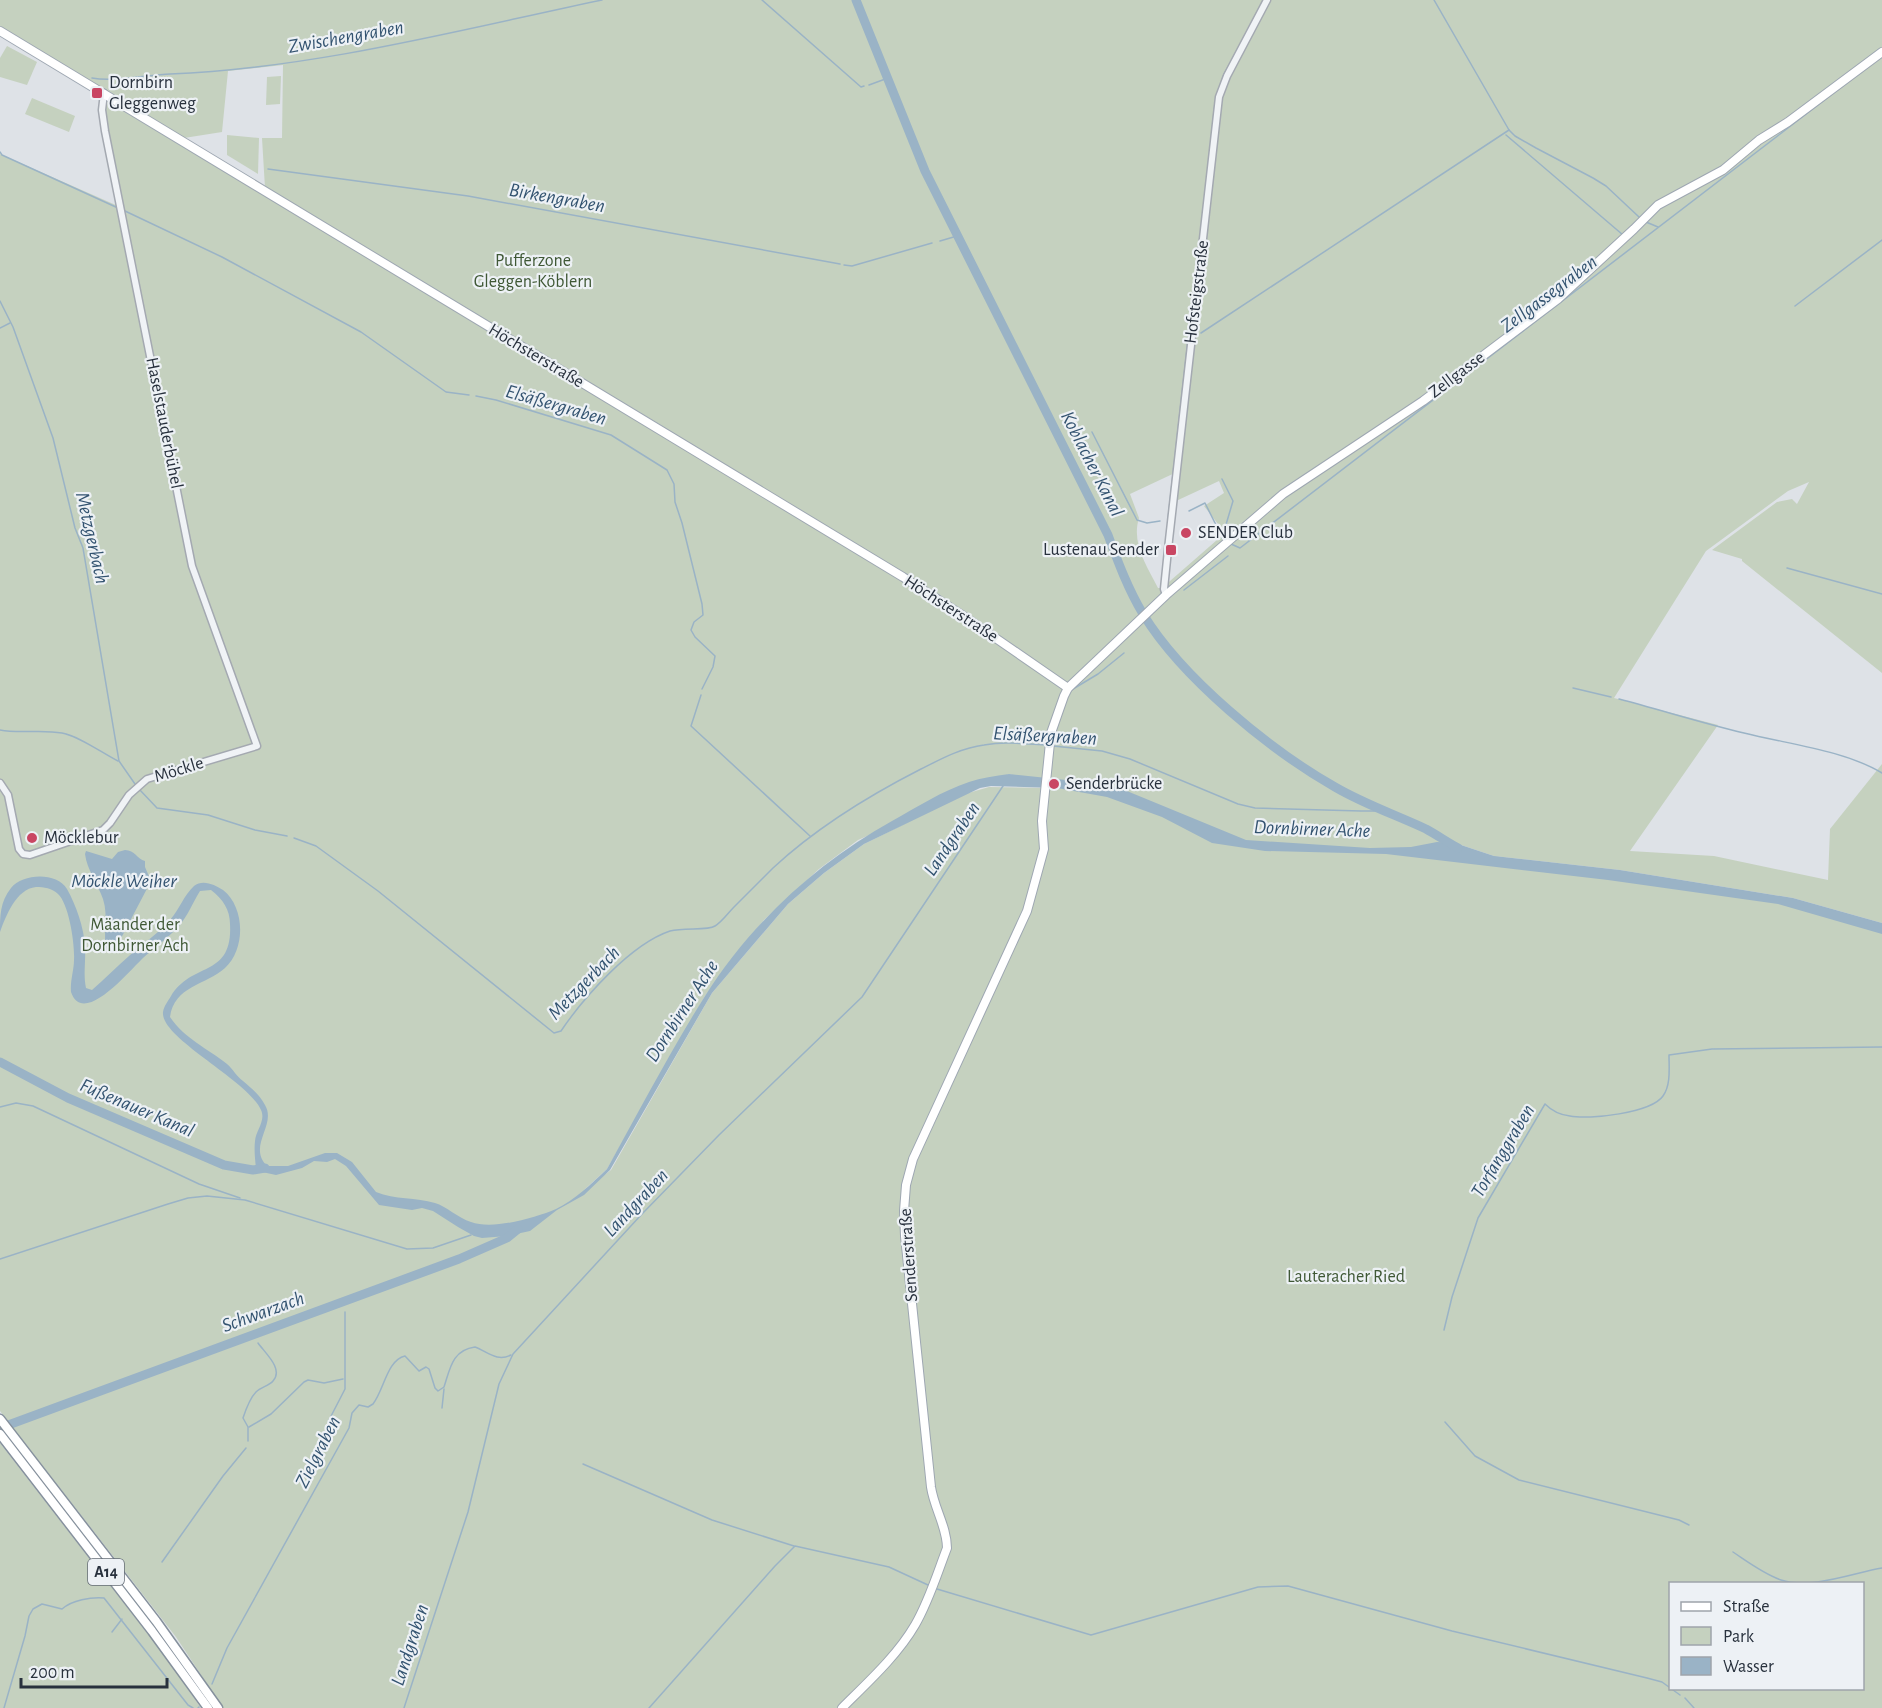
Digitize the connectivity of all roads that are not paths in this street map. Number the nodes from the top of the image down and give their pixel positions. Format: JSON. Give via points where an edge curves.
{"nodes":[{"id":1,"x":1267,"y":0,"type":"edge"},
{"id":2,"x":0,"y":31,"type":"edge"},
{"id":3,"x":1882,"y":52,"type":"edge"},
{"id":4,"x":104,"y":93,"type":"junction"},
{"id":5,"x":1166,"y":595,"type":"junction"},
{"id":6,"x":1068,"y":688,"type":"junction"},
{"id":7,"x":256,"y":746,"type":"joint"},
{"id":8,"x":0,"y":783,"type":"edge"},
{"id":9,"x":0,"y":1419,"type":"edge"},
{"id":10,"x":4,"y":1435,"type":"edge"},
{"id":11,"x":208,"y":1708,"type":"edge"},
{"id":12,"x":218,"y":1708,"type":"edge"},
{"id":13,"x":842,"y":1708,"type":"edge"}],
"edges":[{"from":1,"to":5,"type":"street","name":"Hofsteigstraße","via":[[1219,97]]},
{"from":2,"to":4,"type":"main road","name":"Höchsterstraße"},
{"from":3,"to":5,"type":"main road","name":"Zellgasse","via":[[1723,170],[1658,205],[1558,299],[1423,401],[1283,494]]},
{"from":4,"to":6,"type":"main road","name":"Höchsterstraße","via":[[903,577]]},
{"from":4,"to":7,"type":"street","name":"Haselstauderbühel","via":[[105,131],[192,566]]},
{"from":5,"to":6,"type":"main road","name":"Zellgasse"},
{"from":6,"to":13,"type":"main road","name":"Senderstraße","via":[[1050,741],[1043,853],[1028,912],[920,1141],[906,1185],[905,1236],[931,1488],[947,1537],[946,1548],[914,1628]]},
{"from":7,"to":8,"type":"street","name":"Möckle","via":[[147,779],[129,795],[103,830],[30,855],[19,849],[8,795]]},
{"from":9,"to":10,"type":"highway","number":"A14"},
{"from":10,"to":11,"type":"highway","number":"A14"},
{"from":10,"to":12,"type":"highway","number":"A14","via":[[162,1629]]}]}
